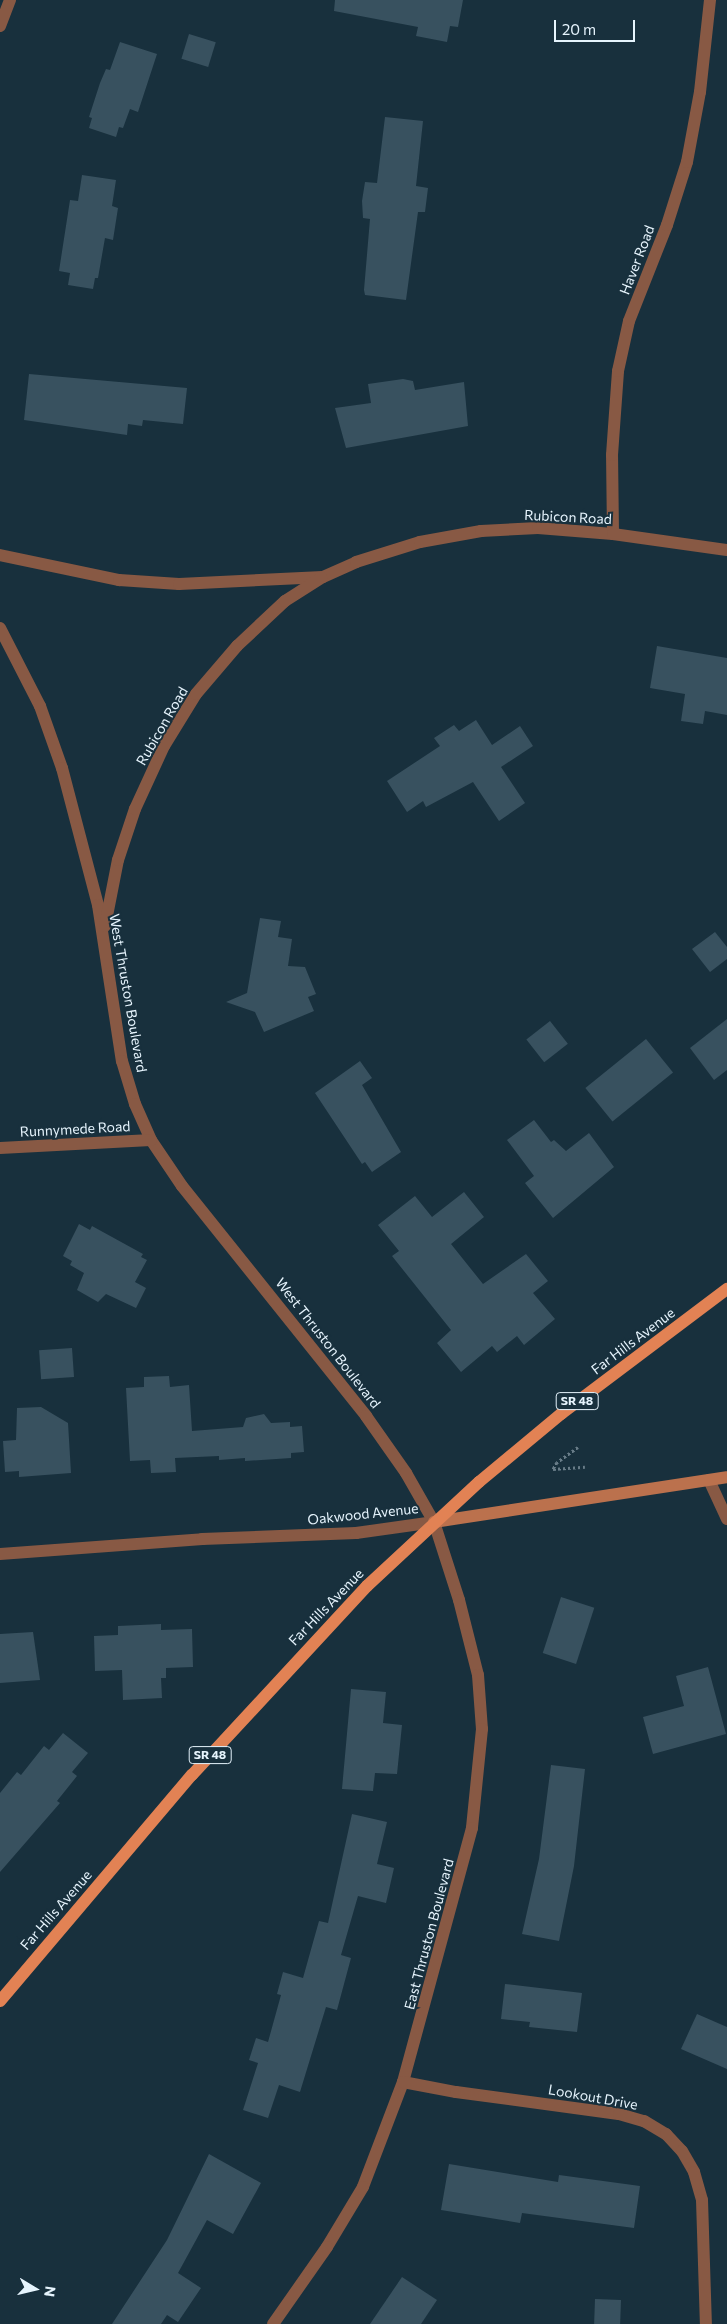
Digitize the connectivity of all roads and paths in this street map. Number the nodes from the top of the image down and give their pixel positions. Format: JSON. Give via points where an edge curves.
{"nodes":[{"id":1,"x":10,"y":0,"type":"edge"},
{"id":2,"x":710,"y":0,"type":"edge"},
{"id":3,"x":0,"y":26,"type":"edge"},
{"id":4,"x":613,"y":534,"type":"junction"},
{"id":5,"x":727,"y":550,"type":"edge"},
{"id":6,"x":0,"y":555,"type":"edge"},
{"id":7,"x":323,"y":577,"type":"junction"},
{"id":8,"x":0,"y":628,"type":"edge"},
{"id":9,"x":104,"y":937,"type":"junction"},
{"id":10,"x":151,"y":1140,"type":"junction"},
{"id":11,"x":0,"y":1148,"type":"edge"},
{"id":12,"x":727,"y":1289,"type":"edge"},
{"id":13,"x":578,"y":1447,"type":"dead end"},
{"id":14,"x":585,"y":1467,"type":"dead end"},
{"id":15,"x":727,"y":1477,"type":"edge"},
{"id":16,"x":709,"y":1480,"type":"junction"},
{"id":17,"x":727,"y":1519,"type":"edge"},
{"id":18,"x":434,"y":1522,"type":"junction"},
{"id":19,"x":0,"y":1554,"type":"edge"},
{"id":20,"x":0,"y":2002,"type":"edge"},
{"id":21,"x":403,"y":2082,"type":"junction"},
{"id":22,"x":273,"y":2324,"type":"edge"},
{"id":23,"x":706,"y":2324,"type":"edge"}],
"edges":[{"from":1,"to":3,"type":"street"},
{"from":2,"to":4,"type":"street","name":"Haver Road","via":[[700,92],[686,162],[667,226],[630,321],[618,371],[612,455]]},
{"from":4,"to":5,"type":"street","name":"Rubicon Road"},
{"from":4,"to":7,"type":"street","name":"Rubicon Road","via":[[538,528],[481,531],[420,542],[356,562]]},
{"from":6,"to":7,"type":"street","name":"Rubicon Road","via":[[119,580],[180,584]]},
{"from":7,"to":9,"type":"street","name":"Rubicon Road","via":[[285,601],[237,646],[196,694],[164,746],[138,802],[118,860]]},
{"from":8,"to":9,"type":"street","name":"West Thruston Boulevard","via":[[40,706],[62,768]]},
{"from":9,"to":10,"type":"street","name":"West Thruston Boulevard","via":[[122,1061],[134,1104]]},
{"from":10,"to":11,"type":"street","name":"Runnymede Road"},
{"from":10,"to":18,"type":"street","name":"West Thruston Boulevard","via":[[182,1186],[366,1416],[406,1473]]},
{"from":12,"to":18,"type":"main road","name":"Far Hills Avenue","number":"SR 48","via":[[561,1414]]},
{"from":13,"to":14,"type":"path","via":[[557,1462],[553,1469]]},
{"from":15,"to":16,"type":"street","name":"Oakwood Avenue"},
{"from":16,"to":17,"type":"street"},
{"from":16,"to":18,"type":"street","name":"Oakwood Avenue"},
{"from":18,"to":19,"type":"street","name":"Oakwood Avenue","via":[[356,1533],[202,1539]]},
{"from":18,"to":20,"type":"main road","name":"Far Hills Avenue","number":"SR 48","via":[[283,1674],[173,1797]]},
{"from":18,"to":21,"type":"street","name":"East Thruston Boulevard","via":[[469,1633],[478,1675],[482,1730],[476,1803],[467,1849]]},
{"from":21,"to":22,"type":"street","name":"East Thruston Boulevard","via":[[363,2187],[327,2248]]},
{"from":21,"to":23,"type":"street","name":"Lookout Drive","via":[[619,2114],[644,2121],[666,2134],[686,2158],[702,2200]]}]}
